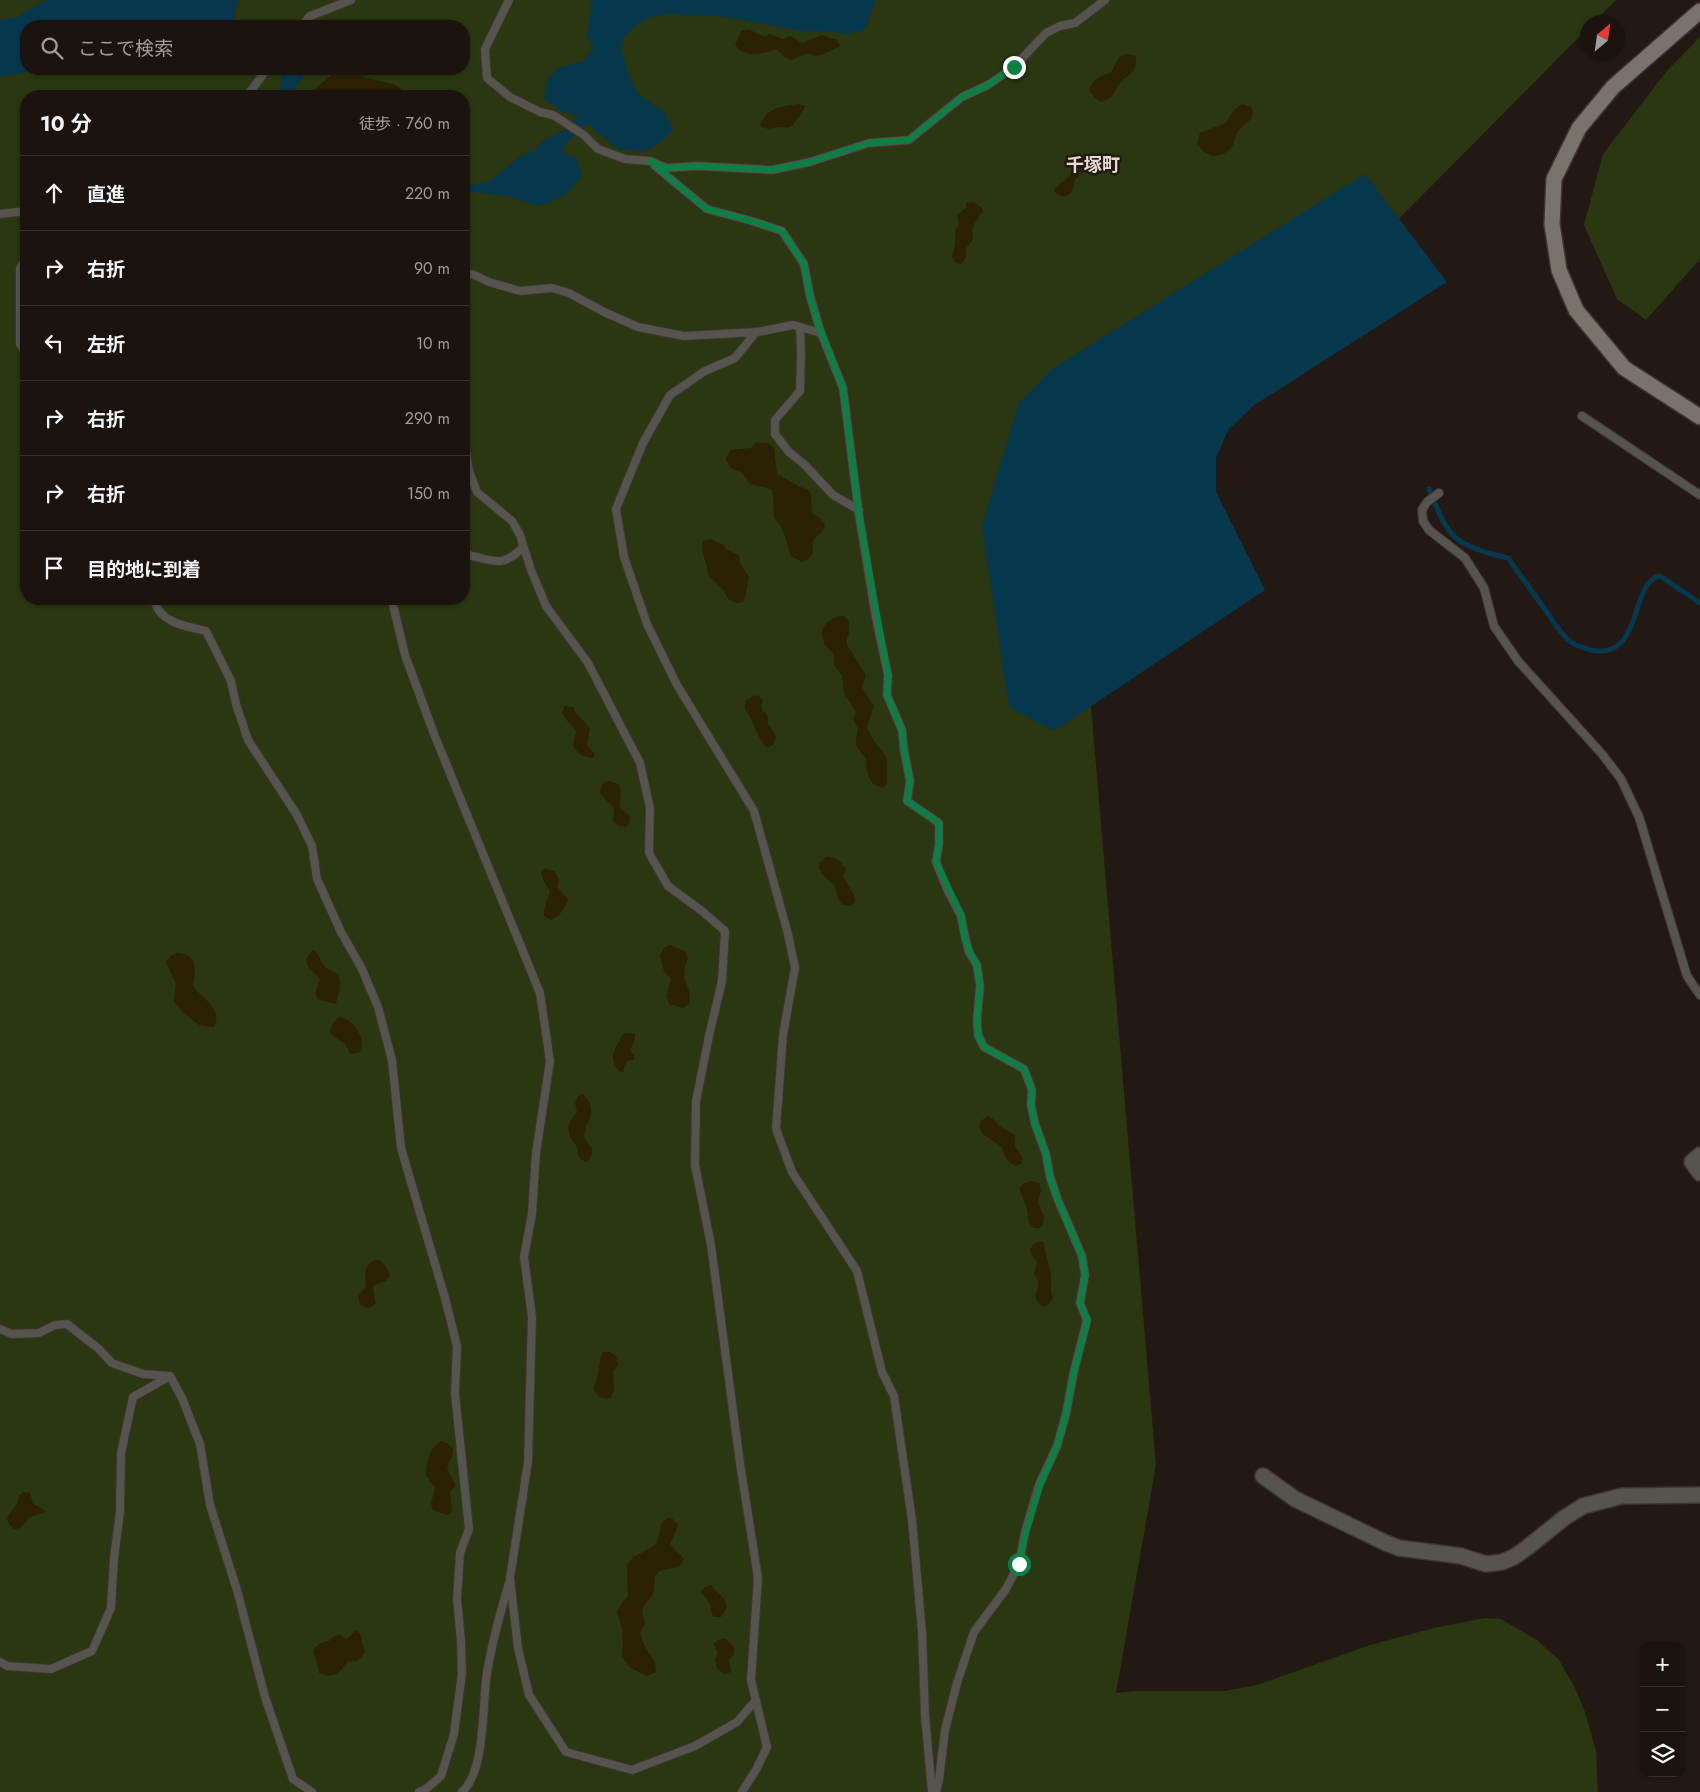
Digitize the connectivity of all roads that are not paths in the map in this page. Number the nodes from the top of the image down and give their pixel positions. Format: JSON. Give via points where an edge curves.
{"nodes":[{"id":1,"x":351,"y":0,"type":"edge"},
{"id":2,"x":509,"y":0,"type":"edge"},
{"id":3,"x":1105,"y":0,"type":"edge"},
{"id":4,"x":1700,"y":11,"type":"edge"},
{"id":5,"x":307,"y":20,"type":"edge"},
{"id":6,"x":263,"y":75,"type":"edge"},
{"id":7,"x":251,"y":90,"type":"edge"},
{"id":8,"x":650,"y":161,"type":"junction"},
{"id":9,"x":20,"y":212,"type":"edge"},
{"id":10,"x":0,"y":214,"type":"edge"},
{"id":11,"x":20,"y":270,"type":"edge"},
{"id":12,"x":470,"y":274,"type":"edge"},
{"id":13,"x":800,"y":327,"type":"junction"},
{"id":14,"x":756,"y":332,"type":"junction"},
{"id":15,"x":821,"y":333,"type":"junction"},
{"id":16,"x":20,"y":344,"type":"edge"},
{"id":17,"x":1582,"y":416,"type":"dead end"},
{"id":18,"x":1700,"y":417,"type":"edge"},
{"id":19,"x":470,"y":474,"type":"edge"},
{"id":20,"x":1439,"y":493,"type":"dead end"},
{"id":21,"x":1700,"y":495,"type":"edge"},
{"id":22,"x":859,"y":510,"type":"junction"},
{"id":23,"x":524,"y":547,"type":"junction"},
{"id":24,"x":470,"y":555,"type":"edge"},
{"id":25,"x":156,"y":605,"type":"edge"},
{"id":26,"x":393,"y":605,"type":"edge"},
{"id":27,"x":1700,"y":995,"type":"edge"},
{"id":28,"x":1700,"y":1154,"type":"edge"},
{"id":29,"x":1700,"y":1173,"type":"edge"},
{"id":30,"x":0,"y":1329,"type":"edge"},
{"id":31,"x":170,"y":1376,"type":"junction"},
{"id":32,"x":1263,"y":1476,"type":"dead end"},
{"id":33,"x":1700,"y":1495,"type":"edge"},
{"id":34,"x":510,"y":1578,"type":"junction"},
{"id":35,"x":0,"y":1662,"type":"edge"},
{"id":36,"x":756,"y":1700,"type":"junction"},
{"id":37,"x":312,"y":1792,"type":"edge"},
{"id":38,"x":419,"y":1792,"type":"edge"},
{"id":39,"x":462,"y":1792,"type":"edge"},
{"id":40,"x":742,"y":1792,"type":"edge"},
{"id":41,"x":932,"y":1792,"type":"edge"},
{"id":42,"x":936,"y":1792,"type":"edge"}],
"edges":[{"from":1,"to":5,"type":"lane"},
{"from":2,"to":8,"type":"lane","via":[[485,49],[487,78],[510,97],[553,115],[584,135],[598,149],[625,159]]},
{"from":3,"to":8,"type":"lane","via":[[1075,23],[1046,33],[1014,67],[988,85],[962,97],[909,140],[869,143],[772,170],[697,166],[666,168]]},
{"from":4,"to":18,"type":"street","via":[[1613,86],[1579,128],[1554,179],[1552,224],[1559,270],[1576,310],[1624,368]]},
{"from":6,"to":7,"type":"lane"},
{"from":8,"to":15,"type":"lane","via":[[706,209],[782,231],[804,264]]},
{"from":9,"to":10,"type":"lane"},
{"from":11,"to":16,"type":"lane"},
{"from":12,"to":14,"type":"lane","via":[[520,291],[552,288],[570,293],[638,326],[684,336]]},
{"from":13,"to":14,"type":"lane","via":[[793,325]]},
{"from":13,"to":15,"type":"lane"},
{"from":13,"to":22,"type":"lane","via":[[800,390],[775,420],[776,434],[789,452],[832,495]]},
{"from":14,"to":41,"type":"lane","via":[[735,358],[706,371],[670,395],[643,443],[616,510],[624,557],[648,624],[677,685],[754,811],[788,934],[795,968],[783,1034],[776,1129],[792,1172],[857,1271],[882,1372],[894,1396],[922,1632]]},
{"from":15,"to":22,"type":"lane","via":[[843,388]]},
{"from":17,"to":21,"type":"lane"},
{"from":19,"to":23,"type":"lane","via":[[477,492],[512,521]]},
{"from":20,"to":27,"type":"lane","via":[[1422,510],[1423,521],[1465,558],[1484,588],[1494,626],[1518,661],[1621,779],[1639,817],[1687,976]]},
{"from":22,"to":42,"type":"lane","via":[[888,675],[887,695],[902,730],[910,781],[907,801],[939,823],[936,862],[962,916],[964,937],[977,965],[980,986],[978,1035],[984,1047],[1024,1069],[1032,1090],[1031,1105],[1050,1177],[1082,1256],[1085,1275],[1080,1304],[1088,1320],[1057,1446],[1040,1486],[1019,1564],[1006,1589],[974,1632],[956,1683]]},
{"from":23,"to":24,"type":"lane","via":[[514,557],[499,562]]},
{"from":23,"to":36,"type":"lane","via":[[546,606],[588,663],[640,763],[650,808],[649,854],[668,886],[726,932],[722,981],[696,1101],[695,1165],[711,1245],[758,1578],[751,1680]]},
{"from":25,"to":38,"type":"lane","via":[[164,618],[206,631],[217,650],[232,681],[248,740],[298,815],[312,846],[317,879],[378,1007],[392,1060],[401,1148],[457,1346],[455,1393],[469,1529],[460,1553],[457,1599],[462,1673],[454,1734],[441,1776]]},
{"from":26,"to":34,"type":"lane","via":[[405,655],[434,734],[540,992],[550,1061],[524,1257],[532,1317],[528,1462]]},
{"from":28,"to":29,"type":"street","via":[[1692,1162]]},
{"from":30,"to":31,"type":"lane","via":[[12,1334],[39,1332],[67,1324],[112,1363],[143,1374]]},
{"from":31,"to":35,"type":"lane","via":[[132,1397],[121,1453],[120,1512],[110,1608],[92,1650],[51,1669],[7,1666]]},
{"from":31,"to":37,"type":"lane","via":[[200,1444],[210,1505],[268,1706],[294,1779]]},
{"from":32,"to":33,"type":"street","via":[[1295,1498],[1386,1543],[1399,1548],[1461,1556],[1486,1564],[1514,1556],[1583,1506],[1622,1496]]},
{"from":34,"to":36,"type":"lane","via":[[518,1648],[529,1695],[566,1752],[632,1770],[695,1746],[729,1727]]},
{"from":34,"to":39,"type":"lane","via":[[486,1675],[479,1756],[467,1788]]},
{"from":36,"to":40,"type":"lane","via":[[767,1747]]}]}
